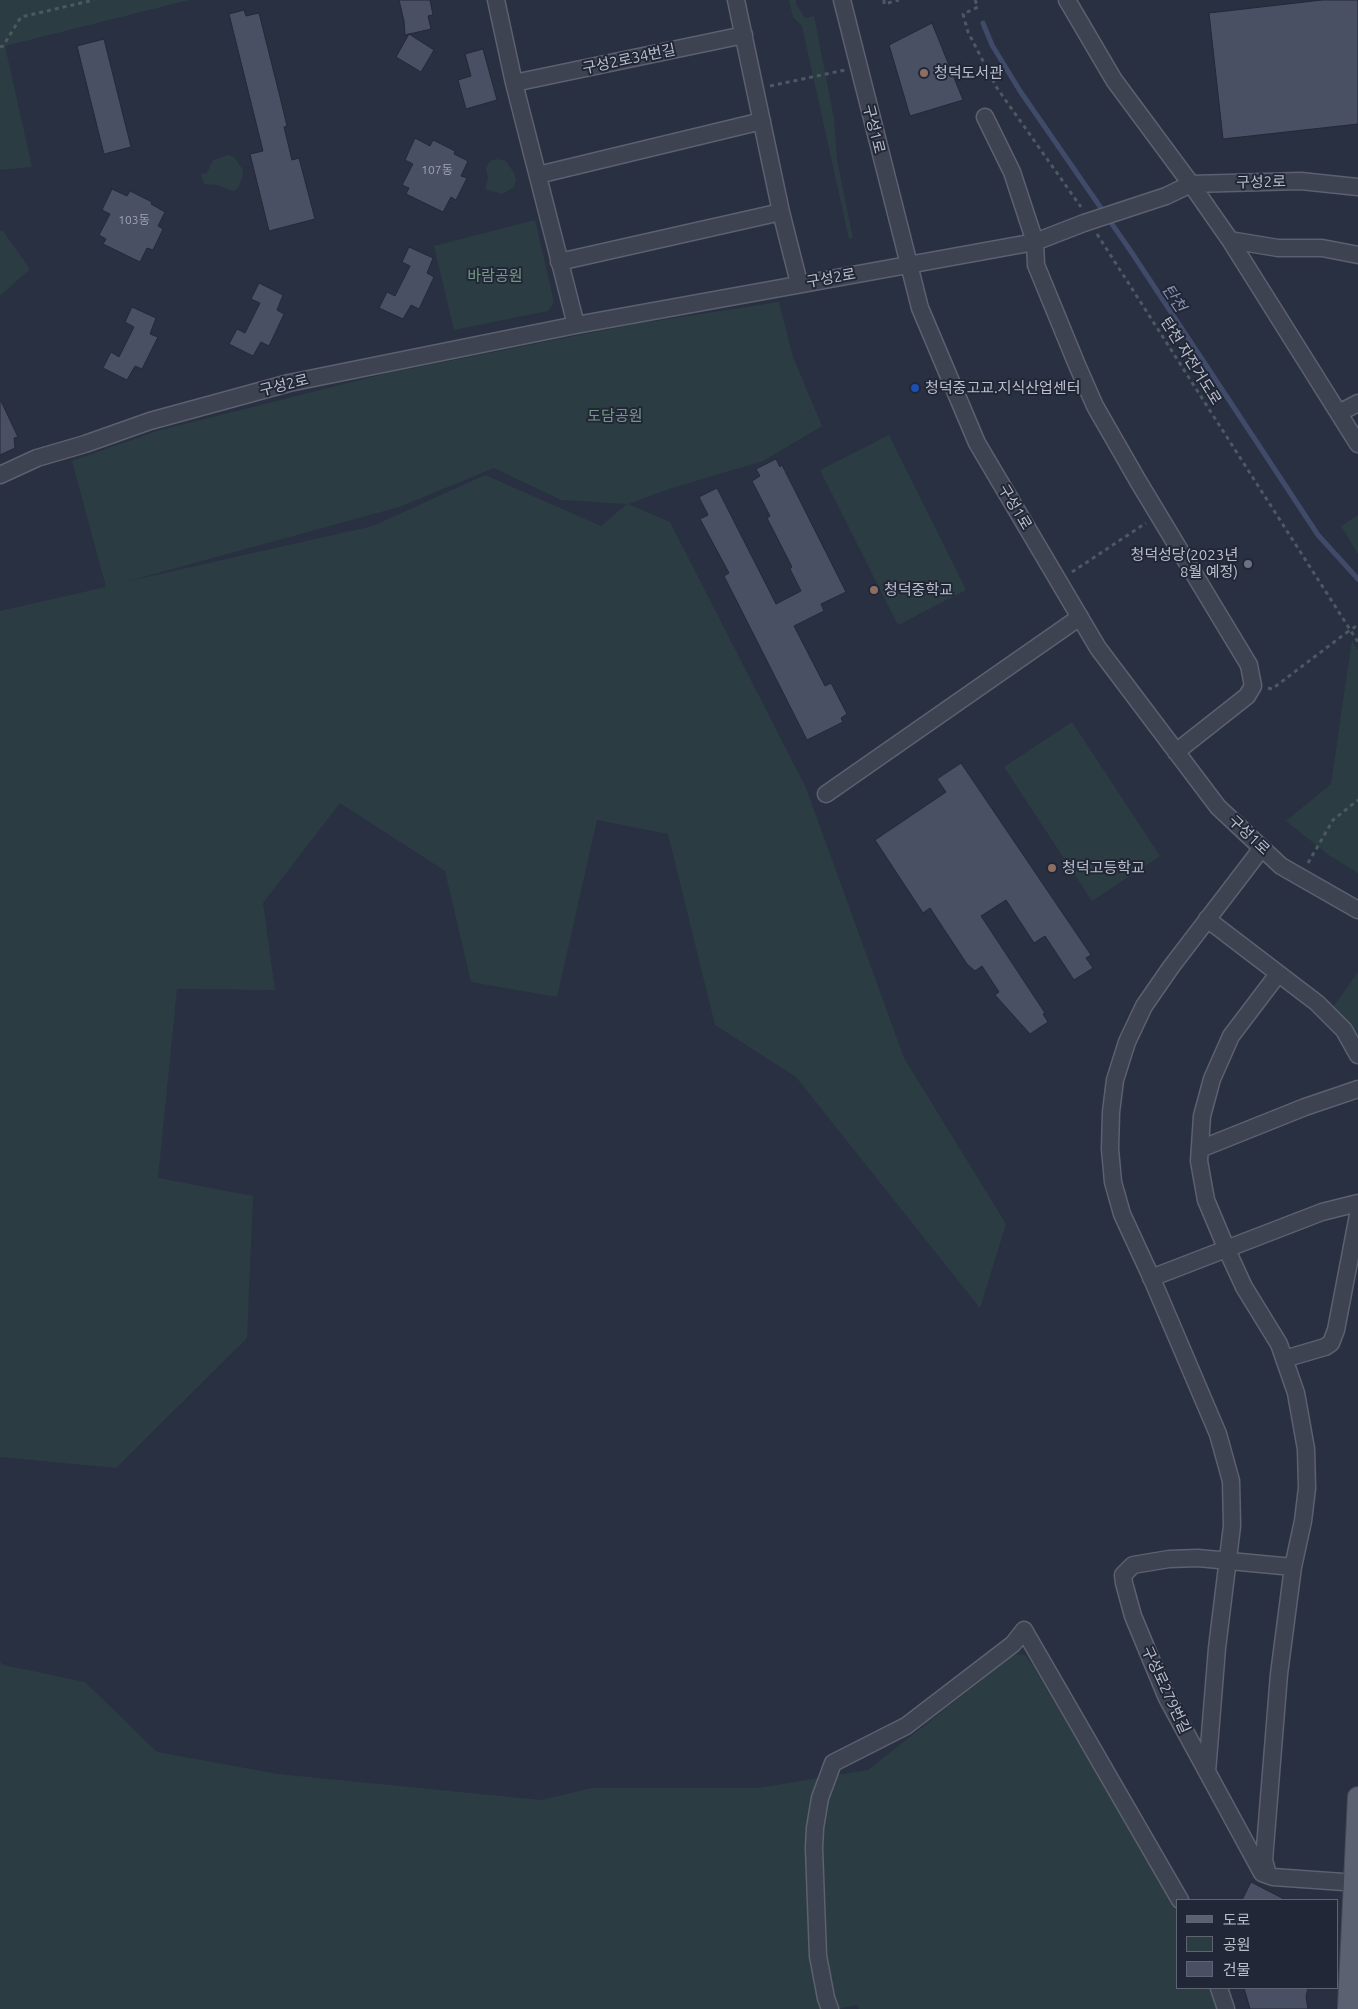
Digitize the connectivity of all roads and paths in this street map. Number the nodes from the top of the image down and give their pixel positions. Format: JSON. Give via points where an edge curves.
{"nodes":[{"id":1,"x":94,"y":0,"type":"edge"},
{"id":2,"x":496,"y":0,"type":"edge"},
{"id":3,"x":736,"y":0,"type":"edge"},
{"id":4,"x":842,"y":0,"type":"edge"},
{"id":5,"x":884,"y":0,"type":"edge"},
{"id":6,"x":899,"y":0,"type":"edge"},
{"id":7,"x":975,"y":0,"type":"edge"},
{"id":8,"x":1067,"y":0,"type":"edge"},
{"id":9,"x":744,"y":36,"type":"junction"},
{"id":10,"x":0,"y":47,"type":"edge"},
{"id":11,"x":859,"y":68,"type":"junction"},
{"id":12,"x":514,"y":83,"type":"junction"},
{"id":13,"x":755,"y":89,"type":"junction"},
{"id":14,"x":985,"y":117,"type":"dead end"},
{"id":15,"x":762,"y":121,"type":"junction"},
{"id":16,"x":538,"y":175,"type":"junction"},
{"id":17,"x":1191,"y":184,"type":"junction"},
{"id":18,"x":1358,"y":187,"type":"edge"},
{"id":19,"x":781,"y":212,"type":"junction"},
{"id":20,"x":1083,"y":216,"type":"junction"},
{"id":21,"x":1097,"y":233,"type":"dead end"},
{"id":22,"x":1230,"y":240,"type":"junction"},
{"id":23,"x":1035,"y":242,"type":"junction"},
{"id":24,"x":1358,"y":255,"type":"edge"},
{"id":25,"x":558,"y":262,"type":"junction"},
{"id":26,"x":908,"y":264,"type":"junction"},
{"id":27,"x":799,"y":283,"type":"junction"},
{"id":28,"x":576,"y":325,"type":"junction"},
{"id":29,"x":1358,"y":403,"type":"edge"},
{"id":30,"x":1339,"y":413,"type":"junction"},
{"id":31,"x":1358,"y":444,"type":"edge"},
{"id":32,"x":0,"y":475,"type":"edge"},
{"id":33,"x":1158,"y":515,"type":"junction"},
{"id":34,"x":1059,"y":580,"type":"junction"},
{"id":35,"x":1080,"y":617,"type":"junction"},
{"id":36,"x":1358,"y":625,"type":"edge"},
{"id":37,"x":1358,"y":642,"type":"edge"},
{"id":38,"x":1272,"y":689,"type":"dead end"},
{"id":39,"x":1176,"y":752,"type":"junction"},
{"id":40,"x":826,"y":794,"type":"dead end"},
{"id":41,"x":1358,"y":800,"type":"edge"},
{"id":42,"x":1262,"y":848,"type":"junction"},
{"id":43,"x":1300,"y":877,"type":"junction"},
{"id":44,"x":1358,"y":910,"type":"edge"},
{"id":45,"x":1207,"y":919,"type":"junction"},
{"id":46,"x":1278,"y":974,"type":"junction"},
{"id":47,"x":1358,"y":1055,"type":"edge"},
{"id":48,"x":1358,"y":1089,"type":"edge"},
{"id":49,"x":1200,"y":1149,"type":"junction"},
{"id":50,"x":1358,"y":1202,"type":"edge"},
{"id":51,"x":1358,"y":1215,"type":"edge"},
{"id":52,"x":1227,"y":1250,"type":"junction"},
{"id":53,"x":1151,"y":1278,"type":"junction"},
{"id":54,"x":1284,"y":1359,"type":"junction"},
{"id":55,"x":1227,"y":1561,"type":"junction"},
{"id":56,"x":1293,"y":1567,"type":"junction"},
{"id":57,"x":1207,"y":1772,"type":"junction"},
{"id":58,"x":1358,"y":1797,"type":"edge"},
{"id":59,"x":1268,"y":1875,"type":"junction"},
{"id":60,"x":1356,"y":1883,"type":"edge"},
{"id":61,"x":1179,"y":1899,"type":"edge"},
{"id":62,"x":1219,"y":1989,"type":"edge"},
{"id":63,"x":830,"y":2009,"type":"edge"},
{"id":64,"x":1226,"y":2009,"type":"edge"},
{"id":65,"x":1348,"y":2009,"type":"edge"}],
"edges":[{"from":1,"to":10,"type":"path","via":[[21,17]]},
{"from":2,"to":12,"type":"street"},
{"from":3,"to":9,"type":"street"},
{"from":4,"to":11,"type":"street","name":"구성1로"},
{"from":5,"to":6,"type":"path","via":[[884,4]]},
{"from":7,"to":20,"type":"path","via":[[978,7],[963,14],[968,32],[996,88]]},
{"from":8,"to":17,"type":"street","via":[[1114,80]]},
{"from":9,"to":12,"type":"street","name":"구성2로34번길"},
{"from":9,"to":13,"type":"street"},
{"from":11,"to":13,"type":"path"},
{"from":11,"to":26,"type":"street","name":"구성1로"},
{"from":12,"to":16,"type":"street"},
{"from":13,"to":15,"type":"street"},
{"from":14,"to":23,"type":"street","via":[[1012,172]]},
{"from":15,"to":16,"type":"street"},
{"from":15,"to":19,"type":"street"},
{"from":16,"to":25,"type":"street"},
{"from":17,"to":18,"type":"street","name":"구성2로","via":[[1301,181]]},
{"from":17,"to":20,"type":"street","name":"구성2로","bridge":true,"via":[[1166,196]]},
{"from":17,"to":22,"type":"street"},
{"from":19,"to":25,"type":"street"},
{"from":19,"to":27,"type":"street"},
{"from":20,"to":23,"type":"street","name":"구성2로"},
{"from":21,"to":37,"type":"path","name":"탄천 자전거도로"},
{"from":22,"to":24,"type":"street","via":[[1278,248],[1322,248]]},
{"from":22,"to":30,"type":"street"},
{"from":23,"to":26,"type":"street","name":"구성2로"},
{"from":23,"to":33,"type":"street","via":[[1036,265],[1095,406]]},
{"from":25,"to":28,"type":"street"},
{"from":26,"to":27,"type":"street","name":"구성2로"},
{"from":26,"to":34,"type":"street","name":"구성1로","via":[[920,308],[977,443]]},
{"from":27,"to":28,"type":"street","name":"구성2로"},
{"from":28,"to":32,"type":"street","name":"구성2로","via":[[289,383],[150,421],[37,458]]},
{"from":29,"to":30,"type":"street"},
{"from":30,"to":31,"type":"street"},
{"from":33,"to":34,"type":"path"},
{"from":33,"to":39,"type":"street","via":[[1249,665],[1253,686],[1247,696]]},
{"from":34,"to":35,"type":"street","name":"구성1로"},
{"from":35,"to":39,"type":"street","name":"구성1로","via":[[1098,648]]},
{"from":35,"to":40,"type":"street"},
{"from":36,"to":38,"type":"path","bridge":true},
{"from":39,"to":42,"type":"street","name":"구성1로","via":[[1218,807]]},
{"from":41,"to":43,"type":"path","via":[[1333,820]]},
{"from":42,"to":43,"type":"street","name":"구성1로"},
{"from":42,"to":45,"type":"street"},
{"from":43,"to":44,"type":"street","name":"구성1로"},
{"from":45,"to":46,"type":"street"},
{"from":45,"to":53,"type":"street","via":[[1144,1006],[1127,1042],[1115,1080],[1110,1149],[1114,1182],[1122,1214]]},
{"from":46,"to":47,"type":"street","via":[[1317,1003],[1344,1030]]},
{"from":46,"to":49,"type":"street","via":[[1231,1036],[1212,1079],[1202,1116]]},
{"from":48,"to":49,"type":"street"},
{"from":49,"to":52,"type":"street","via":[[1206,1200]]},
{"from":50,"to":52,"type":"street","via":[[1322,1212]]},
{"from":51,"to":54,"type":"street","via":[[1331,1343]]},
{"from":52,"to":53,"type":"street"},
{"from":52,"to":54,"type":"street","via":[[1244,1287],[1279,1344]]},
{"from":53,"to":55,"type":"street","via":[[1218,1434],[1231,1481],[1232,1526]]},
{"from":54,"to":56,"type":"street","via":[[1296,1394],[1306,1449],[1307,1488]]},
{"from":55,"to":56,"type":"street","name":"구성로279번길"},
{"from":55,"to":57,"type":"street"},
{"from":55,"to":57,"type":"street","name":"구성로279번길","via":[[1169,1559],[1133,1565],[1123,1575],[1133,1616],[1167,1698]]},
{"from":56,"to":59,"type":"street","via":[[1279,1674],[1270,1782],[1264,1860]]},
{"from":57,"to":59,"type":"street","name":"구성로279번길","via":[[1262,1873]]},
{"from":58,"to":60,"type":"main road"},
{"from":59,"to":60,"type":"street"},
{"from":60,"to":65,"type":"main road"},
{"from":61,"to":63,"type":"street","via":[[1024,1630],[1007,1649],[906,1726],[833,1763],[820,1798],[814,1848],[818,1956]]},
{"from":62,"to":64,"type":"street"}]}
